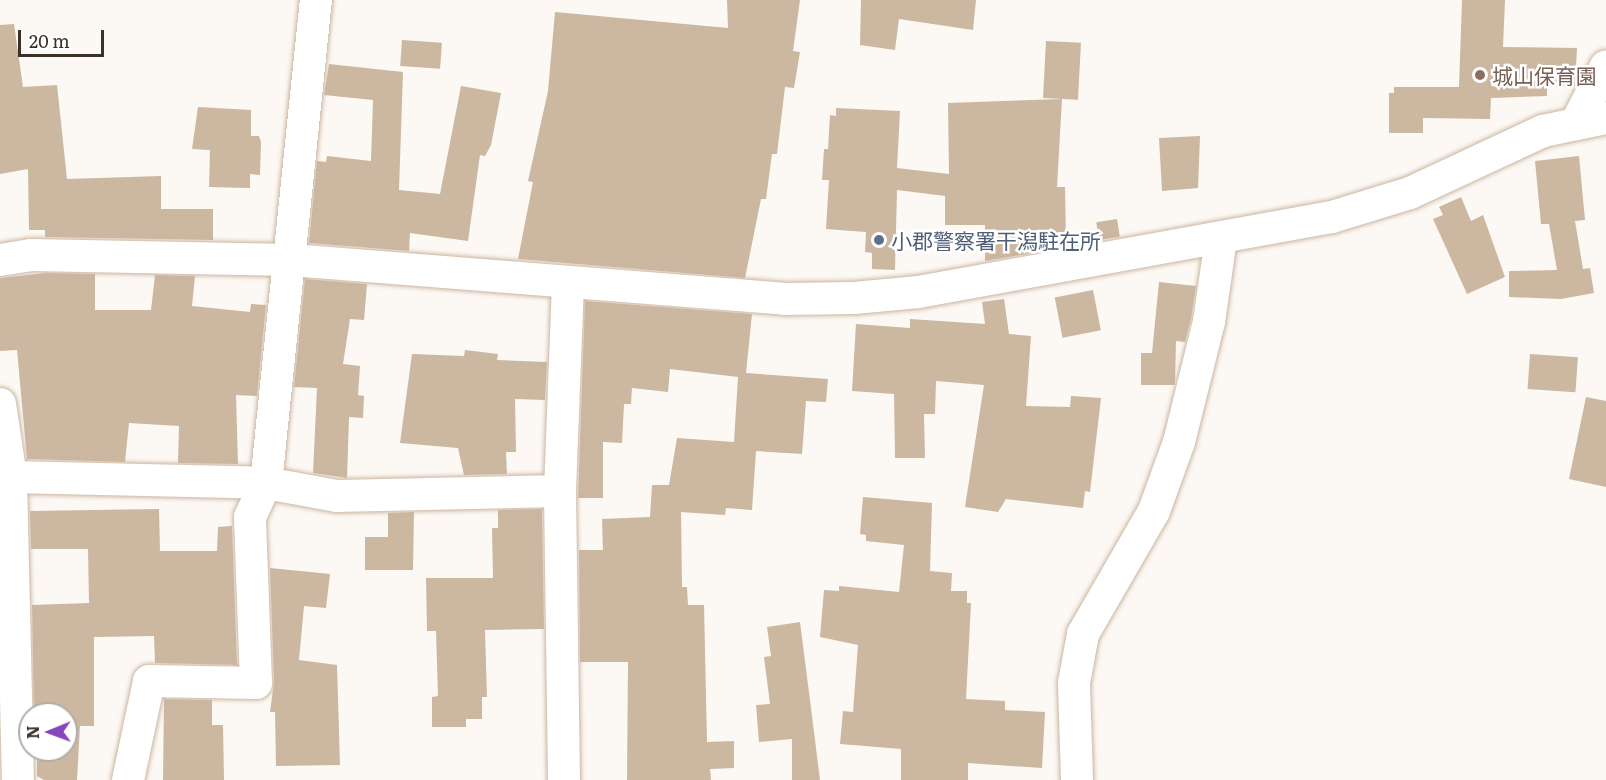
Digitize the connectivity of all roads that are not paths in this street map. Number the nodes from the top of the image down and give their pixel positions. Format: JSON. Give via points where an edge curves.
{"nodes":[{"id":1,"x":316,"y":0,"type":"edge"},
{"id":2,"x":1606,"y":66,"type":"edge"},
{"id":3,"x":1606,"y":118,"type":"edge"},
{"id":4,"x":1576,"y":123,"type":"junction"},
{"id":5,"x":1221,"y":239,"type":"junction"},
{"id":6,"x":0,"y":260,"type":"edge"},
{"id":7,"x":291,"y":260,"type":"junction"},
{"id":8,"x":567,"y":282,"type":"junction"},
{"id":9,"x":0,"y":404,"type":"edge"},
{"id":10,"x":11,"y":477,"type":"junction"},
{"id":11,"x":266,"y":483,"type":"junction"},
{"id":12,"x":560,"y":491,"type":"junction"},
{"id":13,"x":18,"y":780,"type":"edge"},
{"id":14,"x":128,"y":780,"type":"edge"},
{"id":15,"x":564,"y":780,"type":"edge"},
{"id":16,"x":1077,"y":780,"type":"edge"}],
"edges":[{"from":1,"to":7,"type":"street"},
{"from":2,"to":4,"type":"street"},
{"from":3,"to":4,"type":"street"},
{"from":4,"to":5,"type":"street","via":[[1543,131],[1410,193],[1332,217]]},
{"from":5,"to":8,"type":"street","via":[[919,292],[854,298],[785,299]]},
{"from":5,"to":16,"type":"street","via":[[1209,322],[1179,442],[1154,511],[1083,634],[1074,683]]},
{"from":6,"to":7,"type":"street","via":[[31,255]]},
{"from":7,"to":8,"type":"street"},
{"from":7,"to":11,"type":"street"},
{"from":8,"to":12,"type":"street"},
{"from":9,"to":10,"type":"street"},
{"from":10,"to":11,"type":"street"},
{"from":10,"to":13,"type":"street"},
{"from":11,"to":12,"type":"street","via":[[337,496]]},
{"from":11,"to":14,"type":"street","via":[[250,517],[256,682],[149,681]]},
{"from":12,"to":15,"type":"street"}]}
